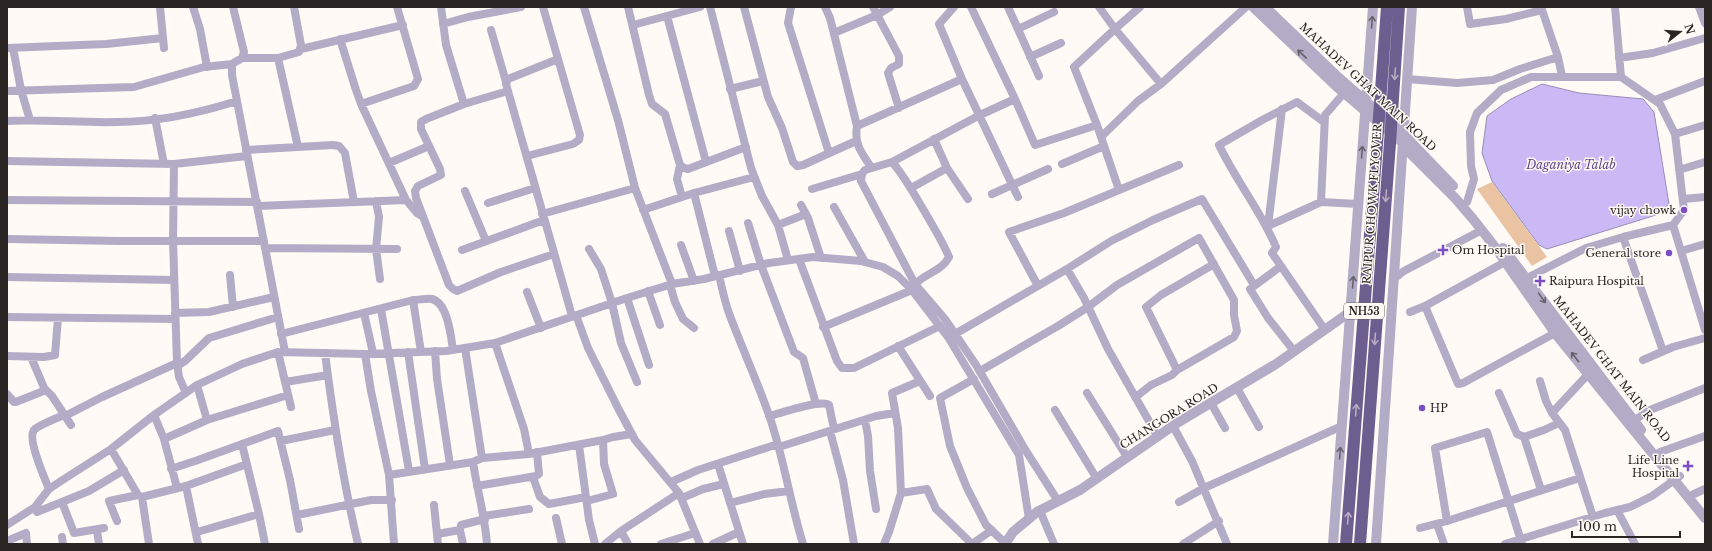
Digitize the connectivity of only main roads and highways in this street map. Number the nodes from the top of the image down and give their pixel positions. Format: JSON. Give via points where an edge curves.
{"nodes":[{"id":1,"x":1386,"y":7,"type":"edge"},
{"id":2,"x":1399,"y":7,"type":"edge"},
{"id":3,"x":1346,"y":544,"type":"edge"},
{"id":4,"x":1360,"y":544,"type":"edge"}],
"edges":[{"from":3,"to":1,"type":"highway","name":"RAIPUR CHOWK FLYOVER","number":"NH53","one_way":true,"bridge":true},
{"from":2,"to":4,"type":"highway","name":"RAIPUR CHOWK FLYOVER","number":"NH53","one_way":true,"bridge":true}]}
